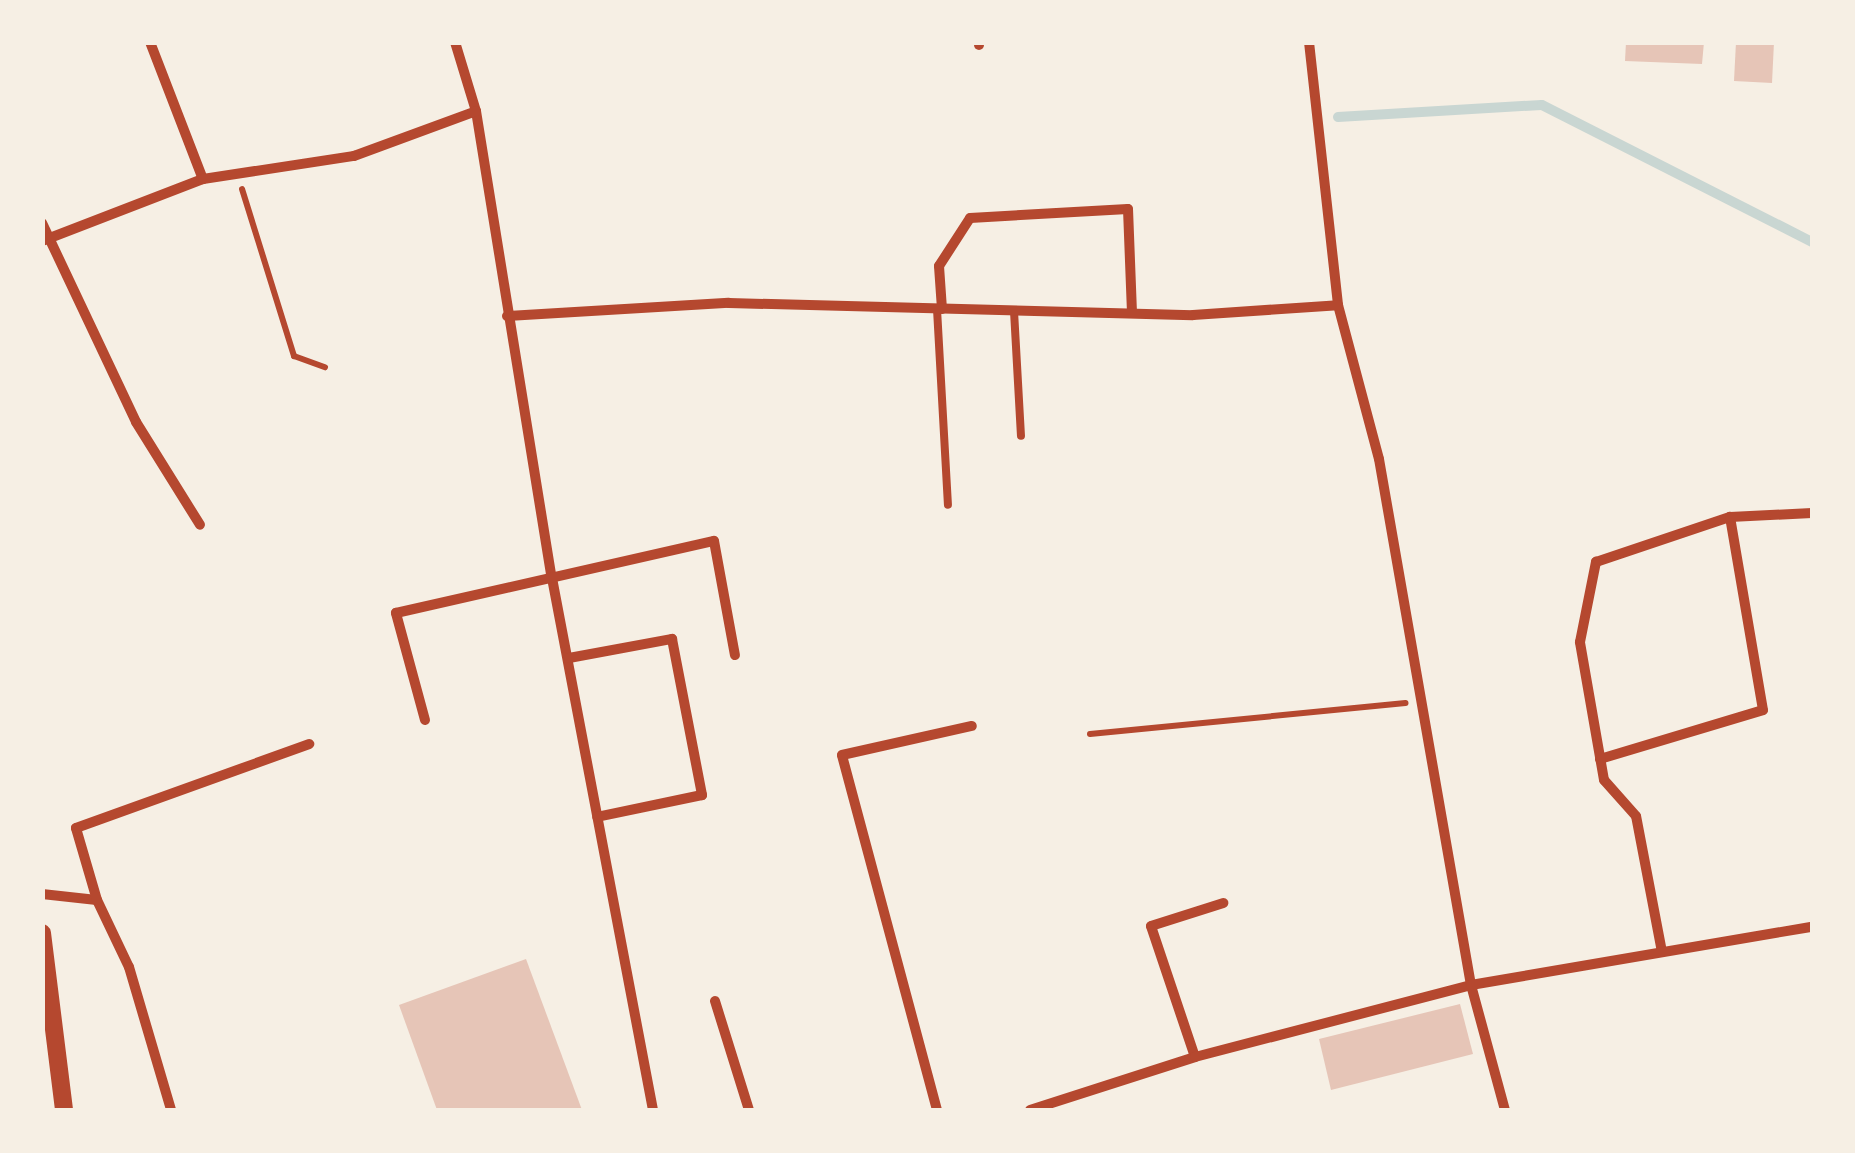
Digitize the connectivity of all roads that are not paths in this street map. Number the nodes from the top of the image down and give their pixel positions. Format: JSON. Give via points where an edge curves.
{"nodes":[{"id":1,"x":150,"y":42,"type":"edge"},
{"id":2,"x":456,"y":42,"type":"edge"},
{"id":3,"x":1309,"y":42,"type":"edge"},
{"id":4,"x":476,"y":111,"type":"junction"},
{"id":5,"x":202,"y":179,"type":"junction"},
{"id":6,"x":42,"y":223,"type":"edge"},
{"id":7,"x":46,"y":239,"type":"edge"},
{"id":8,"x":1338,"y":306,"type":"junction"},
{"id":9,"x":940,"y":309,"type":"junction"},
{"id":10,"x":1014,"y":310,"type":"junction"},
{"id":11,"x":1132,"y":312,"type":"junction"},
{"id":12,"x":508,"y":316,"type":"junction"},
{"id":13,"x":1020,"y":436,"type":"dead end"},
{"id":14,"x":948,"y":506,"type":"dead end"},
{"id":15,"x":1812,"y":513,"type":"edge"},
{"id":16,"x":1730,"y":517,"type":"junction"},
{"id":17,"x":200,"y":525,"type":"dead end"},
{"id":18,"x":552,"y":578,"type":"junction"},
{"id":19,"x":736,"y":654,"type":"dead end"},
{"id":20,"x":568,"y":658,"type":"junction"},
{"id":21,"x":425,"y":720,"type":"dead end"},
{"id":22,"x":972,"y":726,"type":"dead end"},
{"id":23,"x":309,"y":744,"type":"dead end"},
{"id":24,"x":1600,"y":759,"type":"junction"},
{"id":25,"x":596,"y":817,"type":"junction"},
{"id":26,"x":42,"y":894,"type":"edge"},
{"id":27,"x":97,"y":900,"type":"junction"},
{"id":28,"x":1222,"y":904,"type":"dead end"},
{"id":29,"x":1812,"y":927,"type":"edge"},
{"id":30,"x":42,"y":933,"type":"edge"},
{"id":31,"x":1662,"y":952,"type":"junction"},
{"id":32,"x":1471,"y":985,"type":"junction"},
{"id":33,"x":714,"y":1001,"type":"dead end"},
{"id":34,"x":1195,"y":1057,"type":"junction"},
{"id":35,"x":64,"y":1110,"type":"edge"},
{"id":36,"x":171,"y":1110,"type":"edge"},
{"id":37,"x":653,"y":1110,"type":"edge"},
{"id":38,"x":749,"y":1110,"type":"edge"},
{"id":39,"x":937,"y":1110,"type":"edge"},
{"id":40,"x":1030,"y":1110,"type":"edge"},
{"id":41,"x":1505,"y":1110,"type":"edge"}],
"edges":[{"from":1,"to":5,"type":"street"},
{"from":2,"to":4,"type":"street"},
{"from":3,"to":8,"type":"street"},
{"from":4,"to":5,"type":"street","via":[[354,156]]},
{"from":4,"to":12,"type":"street"},
{"from":5,"to":7,"type":"street"},
{"from":6,"to":7,"type":"street"},
{"from":7,"to":17,"type":"street","via":[[136,422]]},
{"from":8,"to":11,"type":"street"},
{"from":8,"to":32,"type":"street","via":[[1379,459]]},
{"from":9,"to":10,"type":"street"},
{"from":9,"to":11,"type":"street","via":[[938,266],[970,218],[1128,209]]},
{"from":9,"to":12,"type":"street","via":[[728,303]]},
{"from":9,"to":14,"type":"lane"},
{"from":10,"to":11,"type":"street"},
{"from":10,"to":13,"type":"lane"},
{"from":12,"to":18,"type":"street"},
{"from":15,"to":16,"type":"street"},
{"from":16,"to":24,"type":"street","via":[[1596,562],[1580,642]]},
{"from":16,"to":24,"type":"street","via":[[1763,710]]},
{"from":18,"to":19,"type":"street","via":[[714,541]]},
{"from":18,"to":20,"type":"street"},
{"from":18,"to":21,"type":"street","via":[[396,613]]},
{"from":20,"to":25,"type":"street"},
{"from":20,"to":25,"type":"street","via":[[672,639],[702,795]]},
{"from":22,"to":39,"type":"street","via":[[842,755]]},
{"from":23,"to":27,"type":"street","via":[[76,828]]},
{"from":24,"to":31,"type":"street","via":[[1604,780],[1636,816]]},
{"from":25,"to":37,"type":"street"},
{"from":26,"to":27,"type":"street"},
{"from":27,"to":36,"type":"street","via":[[128,966]]},
{"from":28,"to":34,"type":"street","via":[[1151,926]]},
{"from":29,"to":31,"type":"street"},
{"from":30,"to":35,"type":"street"},
{"from":31,"to":32,"type":"street"},
{"from":32,"to":34,"type":"street"},
{"from":32,"to":41,"type":"street"},
{"from":33,"to":38,"type":"street"},
{"from":34,"to":40,"type":"street"}]}
